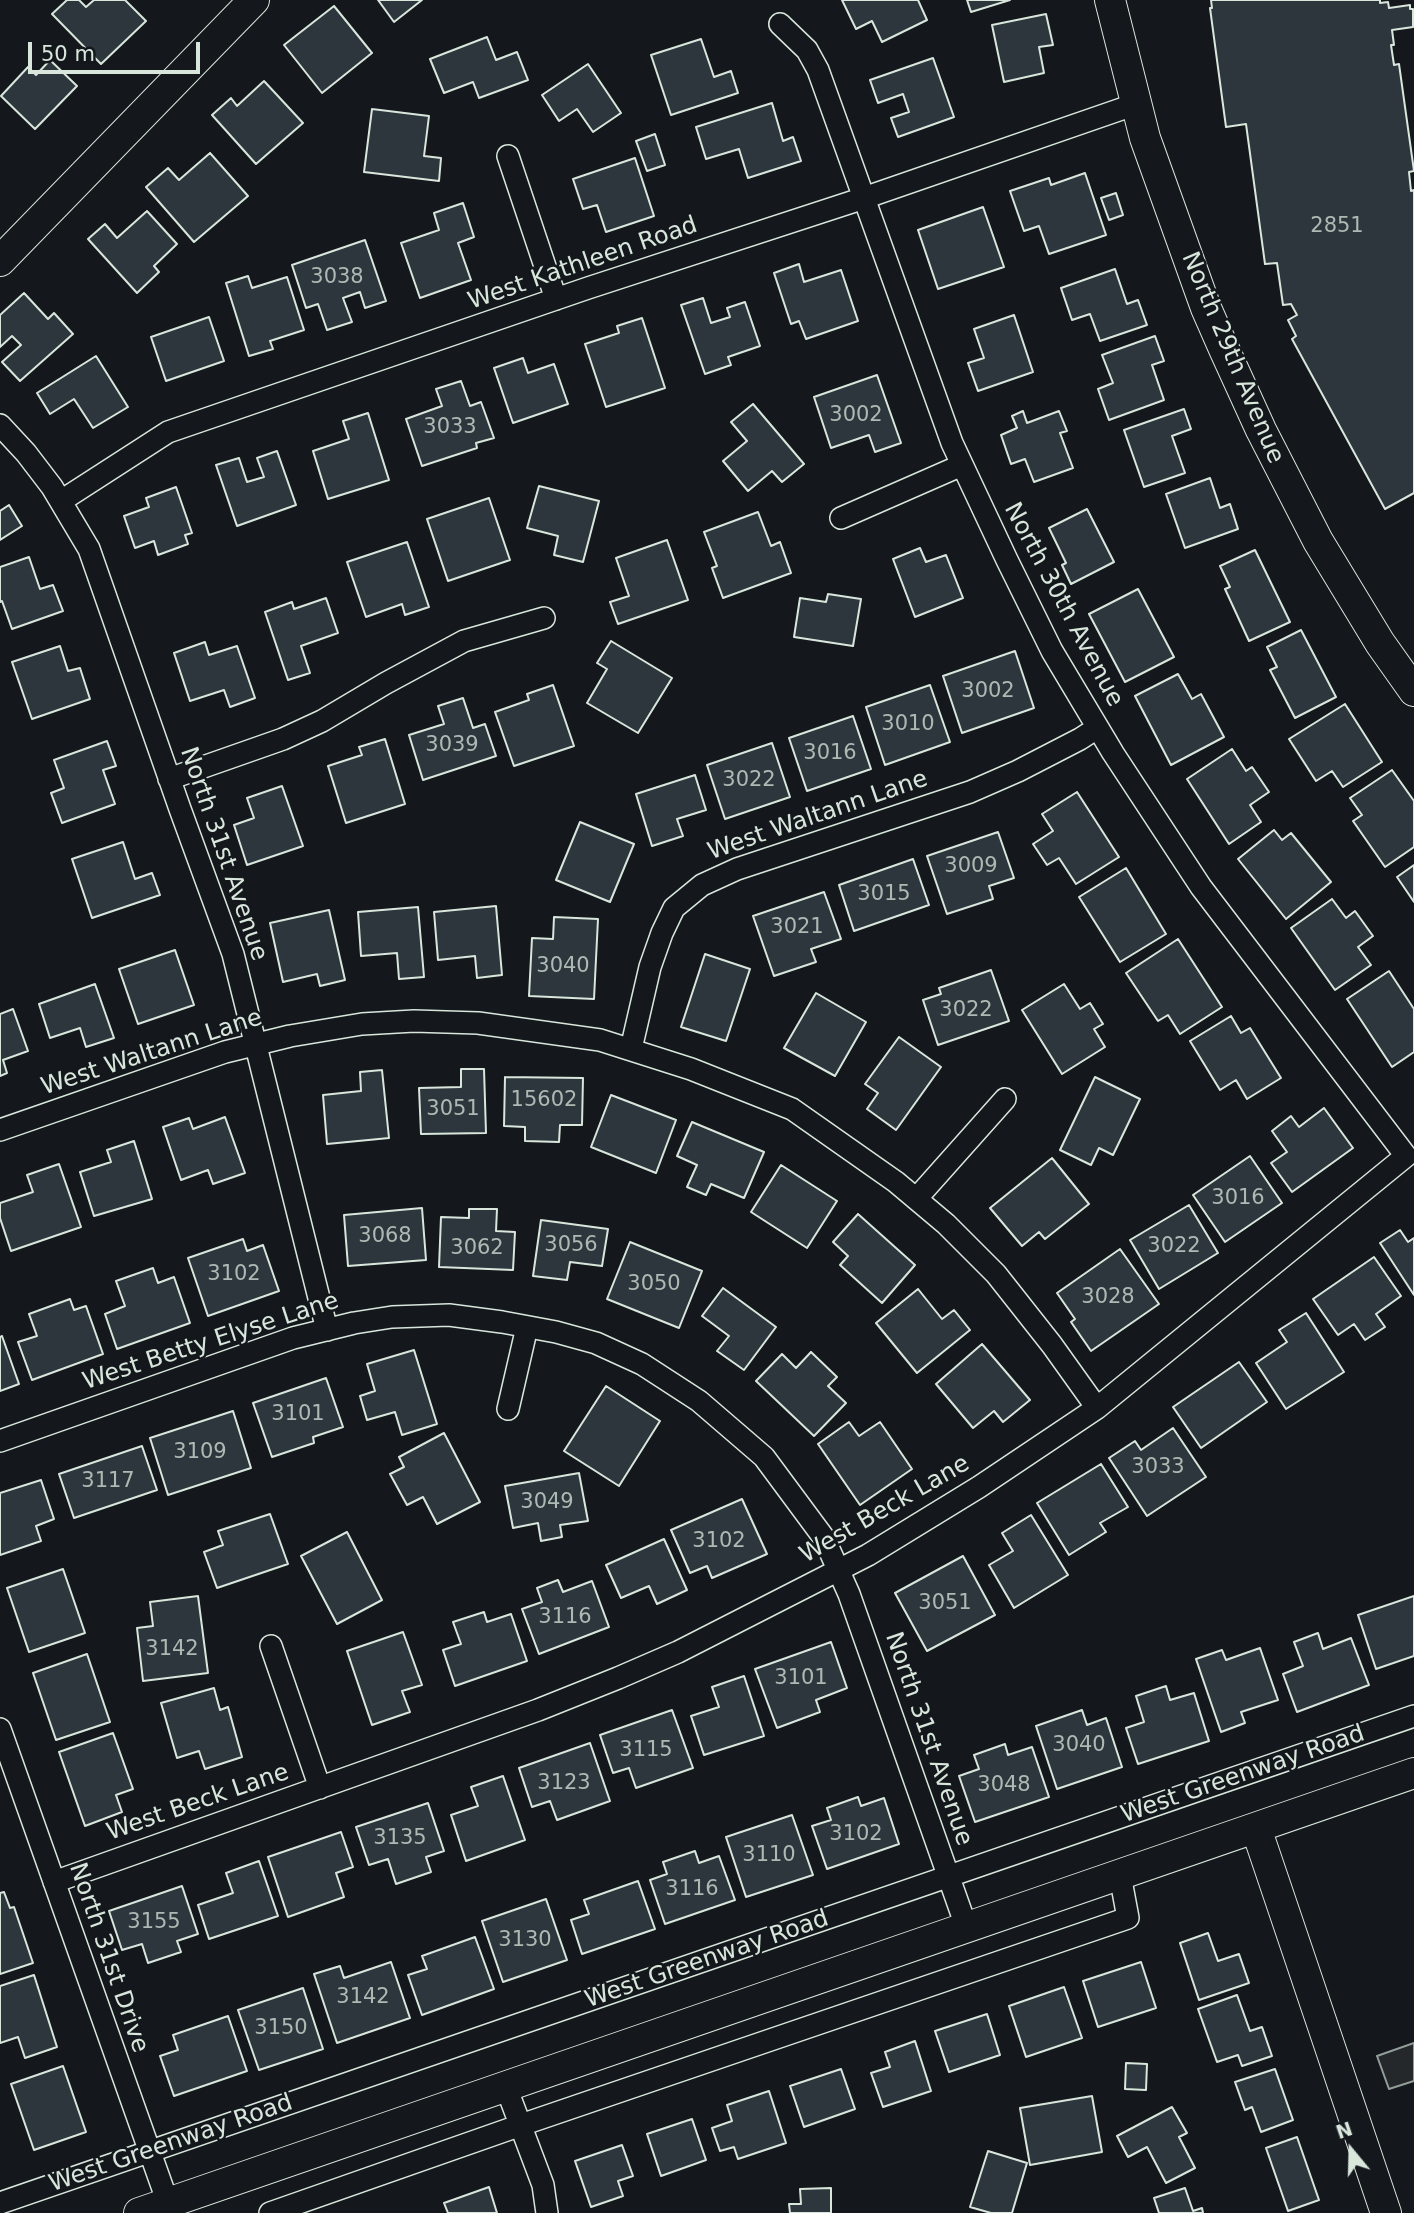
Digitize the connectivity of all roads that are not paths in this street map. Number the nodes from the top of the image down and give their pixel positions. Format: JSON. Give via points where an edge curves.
{"nodes":[{"id":1,"x":254,"y":0,"type":"edge"},
{"id":2,"x":1110,"y":0,"type":"edge"},
{"id":3,"x":780,"y":24,"type":"dead end"},
{"id":4,"x":1136,"y":104,"type":"junction"},
{"id":5,"x":508,"y":156,"type":"dead end"},
{"id":6,"x":864,"y":198,"type":"junction"},
{"id":7,"x":0,"y":261,"type":"edge"},
{"id":8,"x":556,"y":299,"type":"junction"},
{"id":9,"x":0,"y":425,"type":"edge"},
{"id":10,"x":962,"y":466,"type":"junction"},
{"id":11,"x":61,"y":501,"type":"junction"},
{"id":12,"x":841,"y":518,"type":"dead end"},
{"id":13,"x":544,"y":618,"type":"dead end"},
{"id":14,"x":1414,"y":691,"type":"edge"},
{"id":15,"x":1097,"y":727,"type":"junction"},
{"id":16,"x":169,"y":779,"type":"junction"},
{"id":17,"x":256,"y":1045,"type":"junction"},
{"id":18,"x":631,"y":1049,"type":"junction"},
{"id":19,"x":1005,"y":1099,"type":"dead end"},
{"id":20,"x":0,"y":1130,"type":"edge"},
{"id":21,"x":1406,"y":1156,"type":"joint"},
{"id":22,"x":916,"y":1199,"type":"junction"},
{"id":23,"x":527,"y":1327,"type":"junction"},
{"id":24,"x":327,"y":1330,"type":"junction"},
{"id":25,"x":1097,"y":1408,"type":"junction"},
{"id":26,"x":508,"y":1409,"type":"dead end"},
{"id":27,"x":0,"y":1441,"type":"edge"},
{"id":28,"x":838,"y":1570,"type":"junction"},
{"id":29,"x":271,"y":1646,"type":"dead end"},
{"id":30,"x":1414,"y":1716,"type":"edge"},
{"id":31,"x":0,"y":1730,"type":"edge"},
{"id":32,"x":1414,"y":1773,"type":"edge"},
{"id":33,"x":320,"y":1788,"type":"junction"},
{"id":34,"x":1256,"y":1828,"type":"junction"},
{"id":35,"x":1120,"y":1875,"type":"junction"},
{"id":36,"x":948,"y":1877,"type":"junction"},
{"id":37,"x":54,"y":1882,"type":"junction"},
{"id":38,"x":967,"y":1926,"type":"junction"},
{"id":39,"x":506,"y":2087,"type":"junction"},
{"id":40,"x":521,"y":2125,"type":"junction"},
{"id":41,"x":149,"y":2152,"type":"junction"},
{"id":42,"x":0,"y":2203,"type":"edge"},
{"id":43,"x":168,"y":2203,"type":"junction"},
{"id":44,"x":139,"y":2213,"type":"edge"},
{"id":45,"x":270,"y":2213,"type":"edge"},
{"id":46,"x":547,"y":2213,"type":"edge"},
{"id":47,"x":1386,"y":2213,"type":"edge"}],
"edges":[{"from":1,"to":7,"type":"street"},
{"from":2,"to":4,"type":"street","name":"North 29th Avenue"},
{"from":3,"to":6,"type":"street","name":"North 30th Avenue","via":[[807,50],[818,70]]},
{"from":4,"to":6,"type":"street","name":"West Kathleen Road"},
{"from":4,"to":14,"type":"street","name":"North 29th Avenue","via":[[1206,308],[1261,430],[1318,541]]},
{"from":5,"to":8,"type":"street"},
{"from":6,"to":8,"type":"street","name":"West Kathleen Road"},
{"from":6,"to":10,"type":"street","name":"North 30th Avenue"},
{"from":8,"to":11,"type":"street","name":"West Kathleen Road","via":[[168,432]]},
{"from":9,"to":11,"type":"street","name":"North 31st Avenue"},
{"from":10,"to":12,"type":"street"},
{"from":10,"to":15,"type":"street","name":"North 30th Avenue","via":[[1052,651]]},
{"from":11,"to":16,"type":"street","name":"North 31st Avenue","via":[[89,549]]},
{"from":13,"to":16,"type":"street","via":[[464,641],[322,721]]},
{"from":15,"to":18,"type":"street","name":"West Waltann Lane","via":[[970,792],[761,860],[702,885],[674,908],[662,933]]},
{"from":15,"to":21,"type":"street","name":"North 30th Avenue","via":[[1201,887]]},
{"from":16,"to":17,"type":"street","name":"North 31st Avenue","via":[[233,954]]},
{"from":17,"to":18,"type":"street","name":"West Waltann Lane","via":[[362,1024],[414,1021],[526,1029]]},
{"from":17,"to":20,"type":"street","name":"West Waltann Lane"},
{"from":17,"to":24,"type":"street","name":"North 31st Avenue"},
{"from":18,"to":22,"type":"street","via":[[792,1109]]},
{"from":19,"to":22,"type":"street"},
{"from":21,"to":25,"type":"street","name":"West Beck Lane"},
{"from":22,"to":25,"type":"street","via":[[996,1274]]},
{"from":23,"to":24,"type":"street","name":"West Betty Elyse Lane","via":[[449,1315],[392,1317]]},
{"from":23,"to":26,"type":"street"},
{"from":23,"to":28,"type":"street","name":"West Betty Elyse Lane","via":[[596,1343],[642,1364],[699,1401],[764,1457],[824,1538]]},
{"from":24,"to":27,"type":"street","name":"West Betty Elyse Lane"},
{"from":25,"to":28,"type":"street","name":"West Beck Lane","via":[[979,1487]]},
{"from":28,"to":33,"type":"street","name":"West Beck Lane","via":[[618,1678]]},
{"from":28,"to":36,"type":"street","name":"North 31st Avenue"},
{"from":29,"to":33,"type":"street","name":"West Beck Lane"},
{"from":30,"to":36,"type":"street","name":"West Greenway Road"},
{"from":31,"to":37,"type":"street","name":"North 31st Drive"},
{"from":32,"to":34,"type":"street"},
{"from":33,"to":37,"type":"street","name":"West Beck Lane"},
{"from":34,"to":35,"type":"street"},
{"from":34,"to":47,"type":"street"},
{"from":35,"to":38,"type":"street"},
{"from":35,"to":40,"type":"street","via":[[1128,1918]]},
{"from":36,"to":38,"type":"street","name":"North 31st Avenue"},
{"from":36,"to":41,"type":"street","name":"West Greenway Road"},
{"from":37,"to":41,"type":"street","name":"North 31st Drive"},
{"from":38,"to":39,"type":"street"},
{"from":39,"to":40,"type":"street"},
{"from":39,"to":43,"type":"street"},
{"from":40,"to":45,"type":"street"},
{"from":40,"to":46,"type":"street","via":[[543,2185]]},
{"from":41,"to":42,"type":"street","name":"West Greenway Road"},
{"from":41,"to":43,"type":"street","name":"North 31st Drive"},
{"from":43,"to":44,"type":"street"}]}
